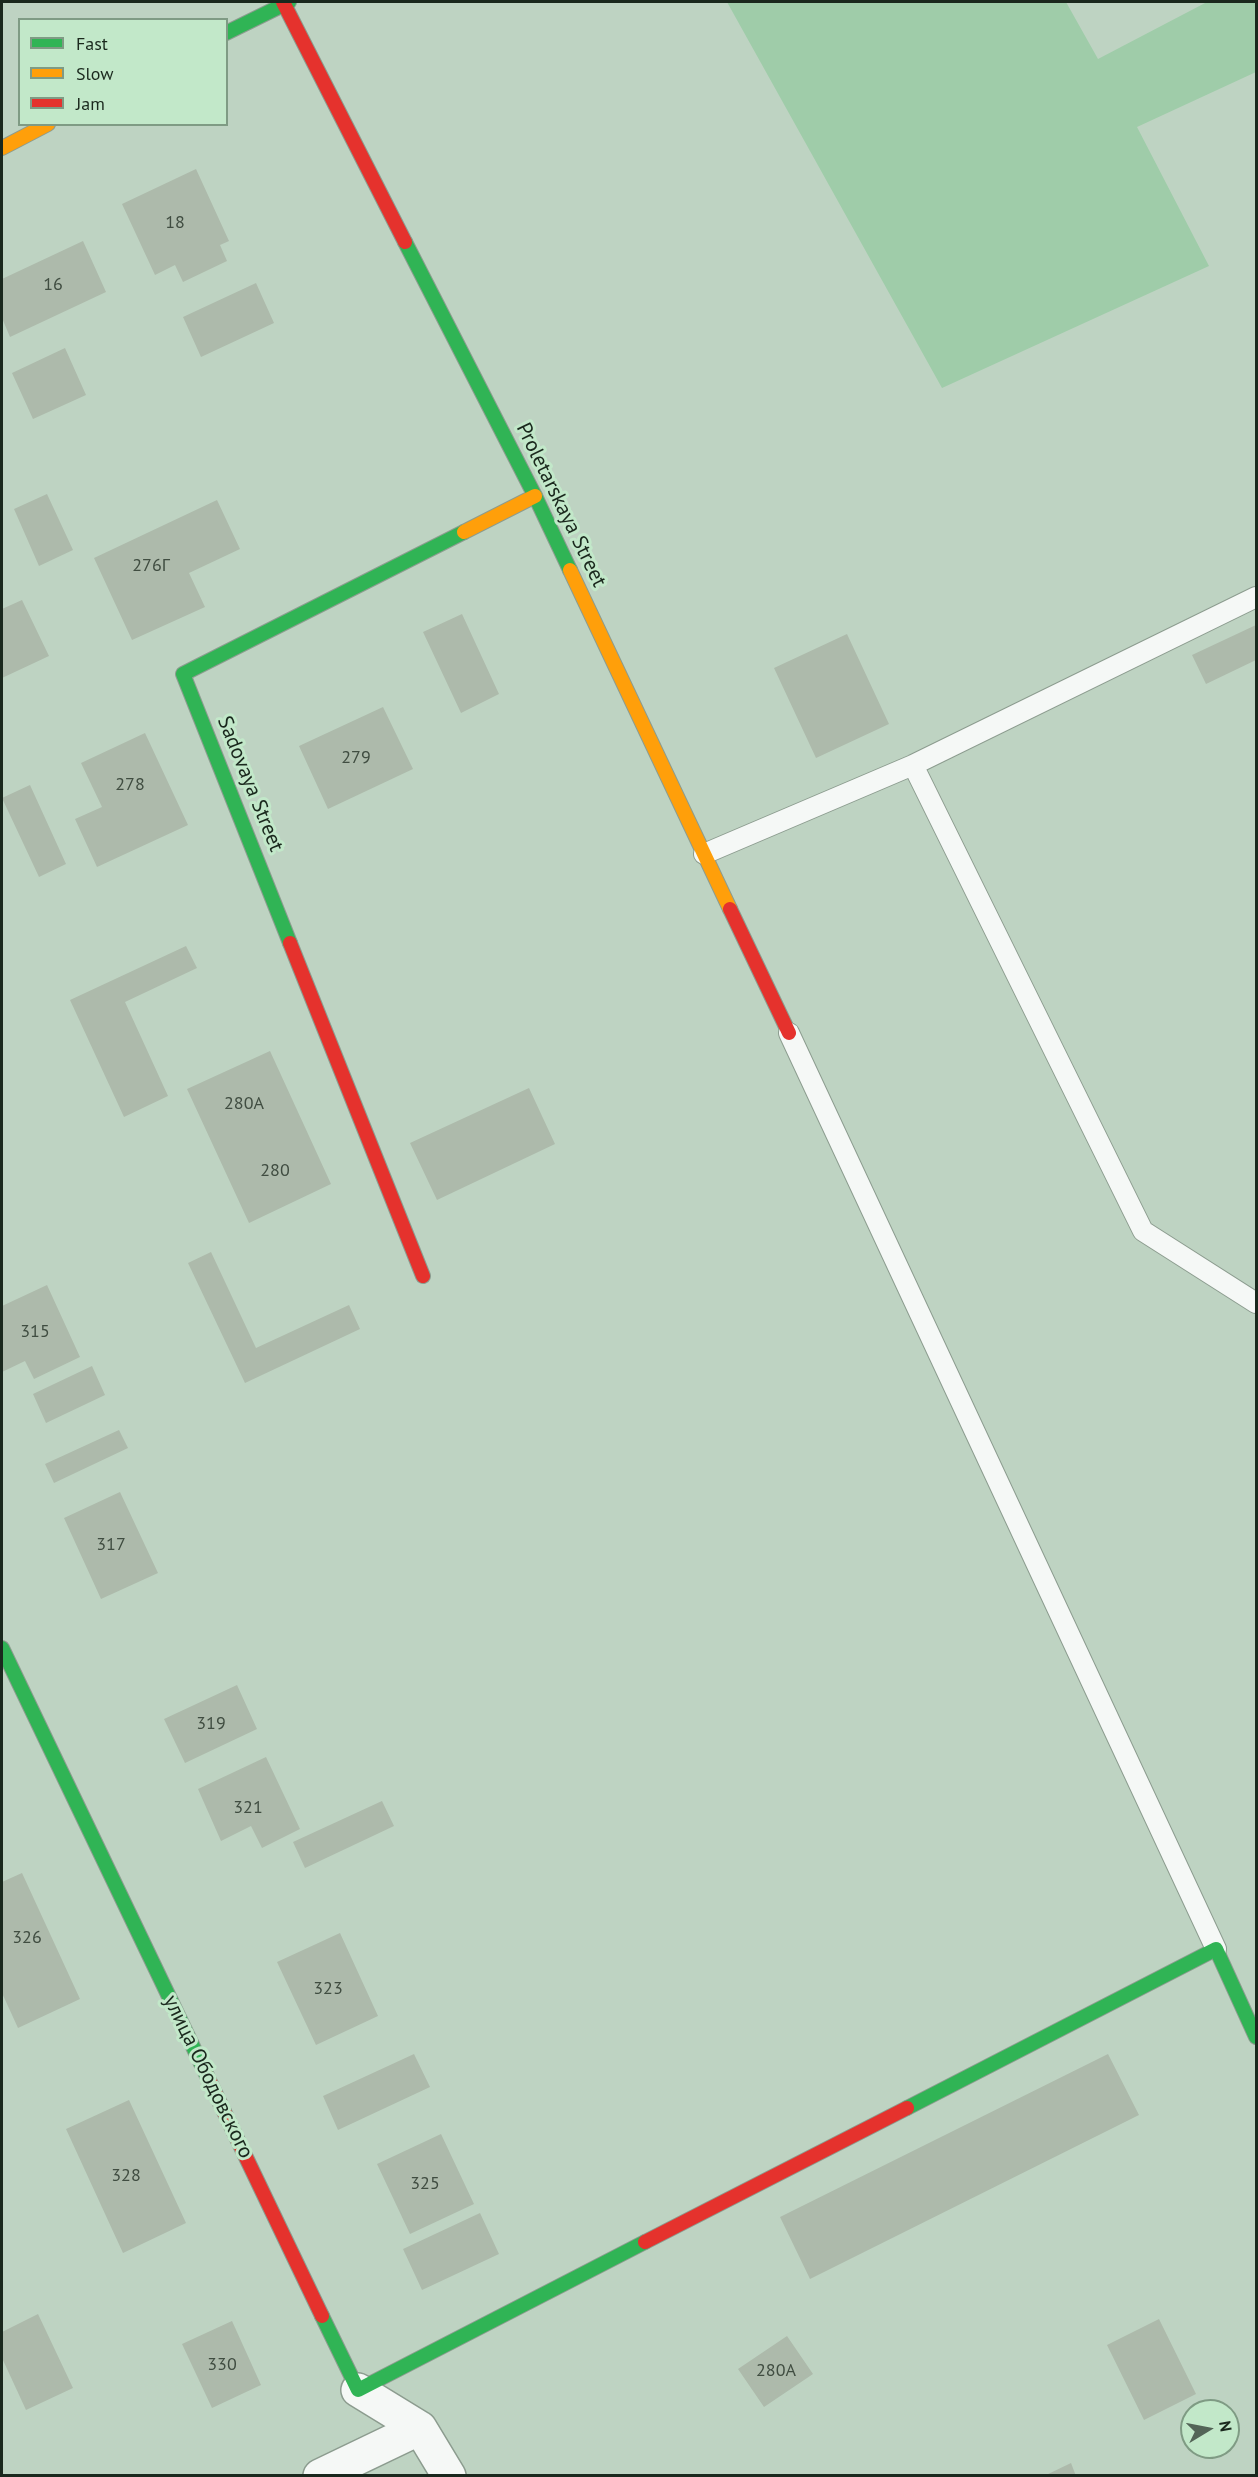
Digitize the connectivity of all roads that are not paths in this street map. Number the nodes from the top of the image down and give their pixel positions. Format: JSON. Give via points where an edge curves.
{"nodes":[{"id":1,"x":285,"y":2,"type":"edge"},
{"id":2,"x":228,"y":32,"type":"edge"},
{"id":3,"x":44,"y":126,"type":"edge"},
{"id":4,"x":2,"y":148,"type":"edge"},
{"id":5,"x":535,"y":496,"type":"junction"},
{"id":6,"x":1257,"y":597,"type":"edge"},
{"id":7,"x":913,"y":765,"type":"junction"},
{"id":8,"x":704,"y":854,"type":"junction"},
{"id":9,"x":789,"y":1033,"type":"joint"},
{"id":10,"x":423,"y":1276,"type":"dead end"},
{"id":11,"x":1257,"y":1303,"type":"edge"},
{"id":12,"x":2,"y":1648,"type":"edge"},
{"id":13,"x":1216,"y":1949,"type":"junction"},
{"id":14,"x":1257,"y":2037,"type":"edge"},
{"id":15,"x":358,"y":2390,"type":"junction"},
{"id":16,"x":420,"y":2428,"type":"junction"},
{"id":17,"x":320,"y":2475,"type":"edge"},
{"id":18,"x":449,"y":2475,"type":"edge"}],
"edges":[{"from":1,"to":2,"type":"street"},
{"from":1,"to":5,"type":"street","name":"Proletarskaya Street"},
{"from":3,"to":4,"type":"street"},
{"from":5,"to":8,"type":"street","name":"Proletarskaya Street"},
{"from":5,"to":10,"type":"street","name":"Sadovaya Street","via":[[183,674]]},
{"from":6,"to":7,"type":"lane"},
{"from":7,"to":8,"type":"lane"},
{"from":7,"to":11,"type":"lane","via":[[1143,1231]]},
{"from":8,"to":9,"type":"street","name":"Proletarskaya Street"},
{"from":9,"to":13,"type":"lane"},
{"from":12,"to":15,"type":"street","name":"улица Ободовского"},
{"from":13,"to":14,"type":"street"},
{"from":13,"to":15,"type":"street"},
{"from":15,"to":16,"type":"street"},
{"from":16,"to":17,"type":"street"},
{"from":16,"to":18,"type":"street"}]}
